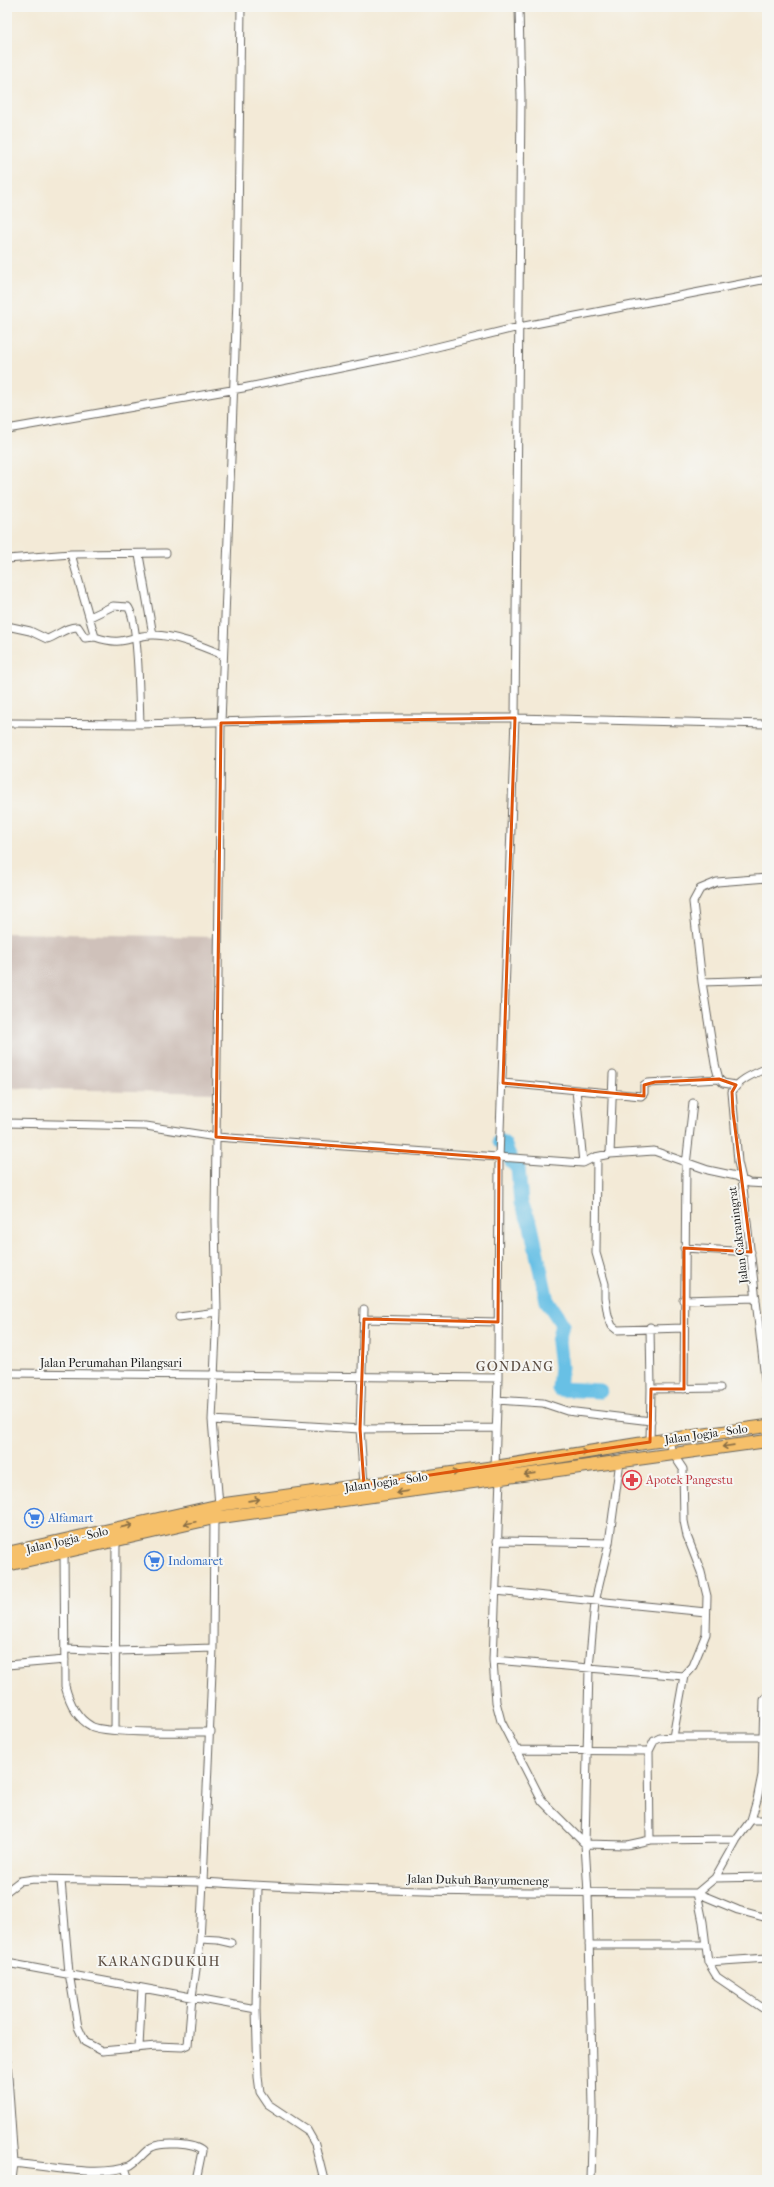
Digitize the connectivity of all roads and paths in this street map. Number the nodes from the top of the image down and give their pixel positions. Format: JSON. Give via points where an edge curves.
{"nodes":[{"id":1,"x":241,"y":7,"type":"edge"},
{"id":2,"x":519,"y":7,"type":"edge"},
{"id":3,"x":767,"y":279,"type":"edge"},
{"id":4,"x":519,"y":327,"type":"junction"},
{"id":5,"x":234,"y":389,"type":"junction"},
{"id":6,"x":7,"y":428,"type":"edge"},
{"id":7,"x":166,"y":553,"type":"dead end"},
{"id":8,"x":71,"y":554,"type":"junction"},
{"id":9,"x":139,"y":555,"type":"junction"},
{"id":10,"x":7,"y":559,"type":"edge"},
{"id":11,"x":90,"y":617,"type":"junction"},
{"id":12,"x":7,"y":626,"type":"edge"},
{"id":13,"x":153,"y":635,"type":"junction"},
{"id":14,"x":96,"y":637,"type":"junction"},
{"id":15,"x":135,"y":639,"type":"junction"},
{"id":16,"x":223,"y":655,"type":"junction"},
{"id":17,"x":515,"y":718,"type":"junction"},
{"id":18,"x":7,"y":723,"type":"edge"},
{"id":19,"x":221,"y":723,"type":"junction"},
{"id":20,"x":140,"y":724,"type":"junction"},
{"id":21,"x":767,"y":724,"type":"edge"},
{"id":22,"x":767,"y":878,"type":"edge"},
{"id":23,"x":767,"y":980,"type":"edge"},
{"id":24,"x":702,"y":982,"type":"junction"},
{"id":25,"x":767,"y":1068,"type":"edge"},
{"id":26,"x":613,"y":1074,"type":"dead end"},
{"id":27,"x":719,"y":1079,"type":"junction"},
{"id":28,"x":503,"y":1083,"type":"junction"},
{"id":29,"x":736,"y":1085,"type":"junction"},
{"id":30,"x":576,"y":1090,"type":"junction"},
{"id":31,"x":612,"y":1093,"type":"junction"},
{"id":32,"x":693,"y":1103,"type":"dead end"},
{"id":33,"x":7,"y":1123,"type":"edge"},
{"id":34,"x":216,"y":1137,"type":"junction"},
{"id":35,"x":610,"y":1154,"type":"junction"},
{"id":36,"x":598,"y":1157,"type":"junction"},
{"id":37,"x":499,"y":1158,"type":"junction"},
{"id":38,"x":686,"y":1161,"type":"junction"},
{"id":39,"x":582,"y":1163,"type":"junction"},
{"id":40,"x":742,"y":1179,"type":"junction"},
{"id":41,"x":767,"y":1184,"type":"edge"},
{"id":42,"x":684,"y":1248,"type":"junction"},
{"id":43,"x":751,"y":1252,"type":"junction"},
{"id":44,"x":756,"y":1298,"type":"junction"},
{"id":45,"x":684,"y":1300,"type":"junction"},
{"id":46,"x":364,"y":1309,"type":"dead end"},
{"id":47,"x":216,"y":1312,"type":"junction"},
{"id":48,"x":178,"y":1317,"type":"dead end"},
{"id":49,"x":364,"y":1319,"type":"junction"},
{"id":50,"x":498,"y":1322,"type":"junction"},
{"id":51,"x":650,"y":1327,"type":"junction"},
{"id":52,"x":684,"y":1328,"type":"junction"},
{"id":53,"x":7,"y":1373,"type":"edge"},
{"id":54,"x":215,"y":1374,"type":"junction"},
{"id":55,"x":362,"y":1378,"type":"junction"},
{"id":56,"x":498,"y":1378,"type":"junction"},
{"id":57,"x":684,"y":1388,"type":"junction"},
{"id":58,"x":720,"y":1388,"type":"dead end"},
{"id":59,"x":651,"y":1390,"type":"junction"},
{"id":60,"x":767,"y":1396,"type":"edge"},
{"id":61,"x":497,"y":1400,"type":"junction"},
{"id":62,"x":212,"y":1420,"type":"junction"},
{"id":63,"x":651,"y":1421,"type":"junction"},
{"id":64,"x":767,"y":1426,"type":"edge"},
{"id":65,"x":495,"y":1428,"type":"junction"},
{"id":66,"x":360,"y":1429,"type":"junction"},
{"id":67,"x":668,"y":1439,"type":"junction"},
{"id":68,"x":767,"y":1441,"type":"edge"},
{"id":69,"x":650,"y":1442,"type":"junction"},
{"id":70,"x":673,"y":1454,"type":"junction"},
{"id":71,"x":620,"y":1461,"type":"junction"},
{"id":72,"x":497,"y":1473,"type":"junction"},
{"id":73,"x":364,"y":1485,"type":"junction"},
{"id":74,"x":219,"y":1506,"type":"junction"},
{"id":75,"x":214,"y":1518,"type":"junction"},
{"id":76,"x":116,"y":1540,"type":"junction"},
{"id":77,"x":497,"y":1540,"type":"junction"},
{"id":78,"x":609,"y":1543,"type":"junction"},
{"id":79,"x":64,"y":1551,"type":"junction"},
{"id":80,"x":7,"y":1553,"type":"edge"},
{"id":81,"x":7,"y":1565,"type":"edge"},
{"id":82,"x":496,"y":1591,"type":"junction"},
{"id":83,"x":594,"y":1602,"type":"junction"},
{"id":84,"x":706,"y":1612,"type":"junction"},
{"id":85,"x":213,"y":1648,"type":"junction"},
{"id":86,"x":65,"y":1649,"type":"junction"},
{"id":87,"x":117,"y":1650,"type":"junction"},
{"id":88,"x":65,"y":1660,"type":"junction"},
{"id":89,"x":493,"y":1660,"type":"junction"},
{"id":90,"x":7,"y":1665,"type":"edge"},
{"id":91,"x":589,"y":1668,"type":"junction"},
{"id":92,"x":684,"y":1676,"type":"junction"},
{"id":93,"x":767,"y":1696,"type":"edge"},
{"id":94,"x":115,"y":1730,"type":"junction"},
{"id":95,"x":211,"y":1732,"type":"junction"},
{"id":96,"x":673,"y":1737,"type":"junction"},
{"id":97,"x":763,"y":1737,"type":"junction"},
{"id":98,"x":587,"y":1749,"type":"junction"},
{"id":99,"x":516,"y":1750,"type":"junction"},
{"id":100,"x":649,"y":1751,"type":"junction"},
{"id":101,"x":765,"y":1759,"type":"edge"},
{"id":102,"x":751,"y":1820,"type":"junction"},
{"id":103,"x":767,"y":1820,"type":"edge"},
{"id":104,"x":737,"y":1839,"type":"junction"},
{"id":105,"x":650,"y":1840,"type":"junction"},
{"id":106,"x":585,"y":1844,"type":"junction"},
{"id":107,"x":767,"y":1876,"type":"edge"},
{"id":108,"x":715,"y":1878,"type":"junction"},
{"id":109,"x":61,"y":1881,"type":"junction"},
{"id":110,"x":204,"y":1882,"type":"junction"},
{"id":111,"x":258,"y":1886,"type":"junction"},
{"id":112,"x":7,"y":1891,"type":"edge"},
{"id":113,"x":588,"y":1893,"type":"junction"},
{"id":114,"x":697,"y":1893,"type":"junction"},
{"id":115,"x":767,"y":1918,"type":"edge"},
{"id":116,"x":200,"y":1939,"type":"junction"},
{"id":117,"x":230,"y":1943,"type":"dead end"},
{"id":118,"x":589,"y":1945,"type":"junction"},
{"id":119,"x":706,"y":1945,"type":"junction"},
{"id":120,"x":767,"y":1958,"type":"edge"},
{"id":121,"x":708,"y":1962,"type":"junction"},
{"id":122,"x":7,"y":1963,"type":"edge"},
{"id":123,"x":70,"y":1974,"type":"junction"},
{"id":124,"x":142,"y":1988,"type":"junction"},
{"id":125,"x":192,"y":1997,"type":"junction"},
{"id":126,"x":256,"y":2009,"type":"junction"},
{"id":127,"x":767,"y":2011,"type":"edge"},
{"id":128,"x":139,"y":2047,"type":"junction"},
{"id":129,"x":7,"y":2062,"type":"edge"},
{"id":130,"x":14,"y":2163,"type":"junction"},
{"id":131,"x":125,"y":2167,"type":"junction"},
{"id":132,"x":7,"y":2168,"type":"edge"},
{"id":133,"x":12,"y":2180,"type":"edge"},
{"id":134,"x":129,"y":2180,"type":"edge"},
{"id":135,"x":196,"y":2180,"type":"edge"},
{"id":136,"x":324,"y":2180,"type":"edge"},
{"id":137,"x":591,"y":2180,"type":"edge"}],
"edges":[{"from":1,"to":5,"type":"street"},
{"from":2,"to":4,"type":"street"},
{"from":3,"to":4,"type":"street"},
{"from":4,"to":5,"type":"street","via":[[400,356]]},
{"from":4,"to":17,"type":"street"},
{"from":5,"to":6,"type":"street"},
{"from":5,"to":16,"type":"street"},
{"from":7,"to":9,"type":"street"},
{"from":8,"to":9,"type":"street"},
{"from":8,"to":10,"type":"street"},
{"from":8,"to":11,"type":"street"},
{"from":9,"to":13,"type":"street"},
{"from":11,"to":14,"type":"street"},
{"from":11,"to":15,"type":"street","via":[[113,606],[128,607],[131,611]]},
{"from":12,"to":14,"type":"street","via":[[47,638],[69,628],[78,627],[85,638]]},
{"from":13,"to":15,"type":"street"},
{"from":13,"to":16,"type":"street","via":[[194,642]]},
{"from":14,"to":15,"type":"street","via":[[108,642]]},
{"from":15,"to":20,"type":"street"},
{"from":16,"to":19,"type":"street"},
{"from":17,"to":19,"type":"street","via":[[357,718]]},
{"from":17,"to":21,"type":"street"},
{"from":17,"to":28,"type":"street"},
{"from":18,"to":20,"type":"street"},
{"from":19,"to":20,"type":"street"},
{"from":19,"to":34,"type":"street"},
{"from":22,"to":24,"type":"street","via":[[717,882],[700,889],[693,902]]},
{"from":23,"to":24,"type":"street"},
{"from":24,"to":27,"type":"street","via":[[714,1064]]},
{"from":25,"to":29,"type":"street"},
{"from":26,"to":31,"type":"street"},
{"from":27,"to":29,"type":"street","via":[[723,1083]]},
{"from":27,"to":31,"type":"street","via":[[648,1083],[644,1085],[643,1095]]},
{"from":28,"to":30,"type":"street"},
{"from":28,"to":37,"type":"street"},
{"from":29,"to":40,"type":"street","name":"Jalan Cakraningrat","via":[[732,1092],[733,1112]]},
{"from":30,"to":31,"type":"street"},
{"from":30,"to":39,"type":"street"},
{"from":31,"to":35,"type":"street"},
{"from":32,"to":38,"type":"street"},
{"from":33,"to":34,"type":"street","via":[[146,1126]]},
{"from":34,"to":37,"type":"street"},
{"from":34,"to":47,"type":"street"},
{"from":35,"to":36,"type":"street"},
{"from":35,"to":38,"type":"street","via":[[654,1151]]},
{"from":36,"to":39,"type":"street"},
{"from":36,"to":51,"type":"street","via":[[596,1248],[606,1284],[604,1298],[608,1316],[612,1326],[617,1330]]},
{"from":37,"to":39,"type":"street"},
{"from":37,"to":50,"type":"street"},
{"from":38,"to":40,"type":"street"},
{"from":38,"to":42,"type":"street"},
{"from":40,"to":41,"type":"street","via":[[749,1183]]},
{"from":40,"to":43,"type":"street","name":"Jalan Cakraningrat"},
{"from":42,"to":43,"type":"street"},
{"from":42,"to":45,"type":"street"},
{"from":43,"to":44,"type":"street","name":"Jalan Cakraningrat"},
{"from":44,"to":45,"type":"street"},
{"from":44,"to":60,"type":"street","name":"Jalan Cakraningrat"},
{"from":45,"to":52,"type":"street"},
{"from":46,"to":49,"type":"street"},
{"from":47,"to":48,"type":"street"},
{"from":47,"to":54,"type":"street"},
{"from":49,"to":50,"type":"street"},
{"from":49,"to":55,"type":"street"},
{"from":50,"to":56,"type":"street"},
{"from":51,"to":52,"type":"street"},
{"from":51,"to":59,"type":"street"},
{"from":52,"to":57,"type":"street"},
{"from":53,"to":54,"type":"street","name":"Jalan Perumahan Pilangsari"},
{"from":54,"to":55,"type":"street","name":"Jalan Perumahan Pilangsari"},
{"from":54,"to":62,"type":"street"},
{"from":55,"to":56,"type":"street","name":"Jalan Perumahan Pilangsari"},
{"from":55,"to":66,"type":"street"},
{"from":56,"to":61,"type":"street"},
{"from":57,"to":58,"type":"street"},
{"from":57,"to":59,"type":"street"},
{"from":59,"to":63,"type":"street"},
{"from":61,"to":63,"type":"street","via":[[543,1403],[567,1411]]},
{"from":61,"to":65,"type":"street"},
{"from":62,"to":66,"type":"street"},
{"from":62,"to":74,"type":"street"},
{"from":63,"to":69,"type":"street"},
{"from":64,"to":67,"type":"highway","name":"Jalan Jogja - Solo"},
{"from":65,"to":66,"type":"street"},
{"from":65,"to":72,"type":"street"},
{"from":66,"to":73,"type":"street"},
{"from":67,"to":69,"type":"highway","name":"Jalan Jogja - Solo"},
{"from":67,"to":70,"type":"street"},
{"from":68,"to":70,"type":"highway","name":"Jalan Jogja - Solo","one_way":true},
{"from":72,"to":69,"type":"highway","name":"Jalan Jogja - Solo","one_way":true},
{"from":70,"to":71,"type":"highway","name":"Jalan Jogja - Solo"},
{"from":70,"to":84,"type":"street","via":[[683,1469],[684,1521],[707,1596]]},
{"from":71,"to":72,"type":"highway","name":"Jalan Jogja - Solo","one_way":true},
{"from":71,"to":78,"type":"street"},
{"from":73,"to":72,"type":"highway","name":"Jalan Jogja - Solo","one_way":true},
{"from":72,"to":75,"type":"highway","name":"Jalan Jogja - Solo","one_way":true},
{"from":72,"to":77,"type":"street"},
{"from":74,"to":73,"type":"highway","name":"Jalan Jogja - Solo","one_way":true},
{"from":80,"to":74,"type":"highway","name":"Jalan Jogja - Solo","one_way":true},
{"from":75,"to":76,"type":"highway","name":"Jalan Jogja - Solo","one_way":true},
{"from":75,"to":85,"type":"street"},
{"from":76,"to":79,"type":"highway","name":"Jalan Jogja - Solo"},
{"from":76,"to":87,"type":"street"},
{"from":77,"to":78,"type":"street"},
{"from":77,"to":82,"type":"street"},
{"from":78,"to":83,"type":"street"},
{"from":79,"to":81,"type":"highway","name":"Jalan Jogja - Solo"},
{"from":79,"to":86,"type":"street"},
{"from":82,"to":83,"type":"street"},
{"from":82,"to":89,"type":"street"},
{"from":83,"to":84,"type":"street"},
{"from":83,"to":91,"type":"street"},
{"from":84,"to":92,"type":"street","via":[[706,1634],[693,1666]]},
{"from":85,"to":87,"type":"street"},
{"from":85,"to":95,"type":"street"},
{"from":86,"to":87,"type":"street"},
{"from":86,"to":88,"type":"street"},
{"from":87,"to":94,"type":"street"},
{"from":88,"to":90,"type":"street"},
{"from":88,"to":94,"type":"street","via":[[68,1701],[78,1716],[91,1727]]},
{"from":89,"to":91,"type":"street"},
{"from":89,"to":99,"type":"street","via":[[496,1702],[501,1722]]},
{"from":91,"to":92,"type":"street"},
{"from":91,"to":98,"type":"street"},
{"from":92,"to":96,"type":"street"},
{"from":93,"to":97,"type":"street","via":[[764,1700]]},
{"from":94,"to":95,"type":"street"},
{"from":95,"to":110,"type":"street"},
{"from":96,"to":97,"type":"street"},
{"from":96,"to":100,"type":"street","via":[[654,1741]]},
{"from":97,"to":101,"type":"street"},
{"from":98,"to":99,"type":"street"},
{"from":98,"to":100,"type":"street"},
{"from":98,"to":106,"type":"street"},
{"from":99,"to":106,"type":"street","via":[[542,1801]]},
{"from":100,"to":105,"type":"street"},
{"from":101,"to":102,"type":"street","via":[[758,1800]]},
{"from":102,"to":103,"type":"street"},
{"from":102,"to":104,"type":"street"},
{"from":104,"to":105,"type":"street"},
{"from":104,"to":108,"type":"street"},
{"from":105,"to":106,"type":"street","via":[[627,1845]]},
{"from":106,"to":113,"type":"street"},
{"from":107,"to":108,"type":"street"},
{"from":108,"to":114,"type":"street"},
{"from":109,"to":110,"type":"street","name":"Jalan Dukuh Banyumeneng"},
{"from":109,"to":112,"type":"street","name":"Jalan Dukuh Banyumeneng","via":[[20,1881]]},
{"from":109,"to":123,"type":"street"},
{"from":110,"to":111,"type":"street","name":"Jalan Dukuh Banyumeneng"},
{"from":110,"to":116,"type":"street"},
{"from":111,"to":113,"type":"street","name":"Jalan Dukuh Banyumeneng"},
{"from":111,"to":126,"type":"street"},
{"from":113,"to":114,"type":"street","name":"Jalan Dukuh Banyumeneng"},
{"from":113,"to":118,"type":"street"},
{"from":114,"to":115,"type":"street","via":[[738,1910]]},
{"from":114,"to":119,"type":"street"},
{"from":116,"to":117,"type":"street"},
{"from":116,"to":125,"type":"street"},
{"from":118,"to":119,"type":"street"},
{"from":118,"to":137,"type":"street","via":[[593,2107]]},
{"from":119,"to":121,"type":"street"},
{"from":120,"to":121,"type":"street"},
{"from":121,"to":127,"type":"street","via":[[717,1977]]},
{"from":122,"to":123,"type":"street"},
{"from":123,"to":124,"type":"street"},
{"from":123,"to":128,"type":"street","via":[[78,2027],[85,2042],[102,2051]]},
{"from":124,"to":125,"type":"street"},
{"from":124,"to":128,"type":"street"},
{"from":125,"to":126,"type":"street"},
{"from":125,"to":128,"type":"street","via":[[188,2045]]},
{"from":126,"to":136,"type":"street","via":[[260,2092],[268,2104],[307,2130],[315,2144]]},
{"from":129,"to":130,"type":"street"},
{"from":130,"to":131,"type":"street","via":[[92,2171],[112,2171]]},
{"from":130,"to":132,"type":"street"},
{"from":130,"to":133,"type":"street"},
{"from":131,"to":134,"type":"street"},
{"from":131,"to":135,"type":"street","via":[[130,2166],[154,2146],[184,2145],[202,2151]]}]}
